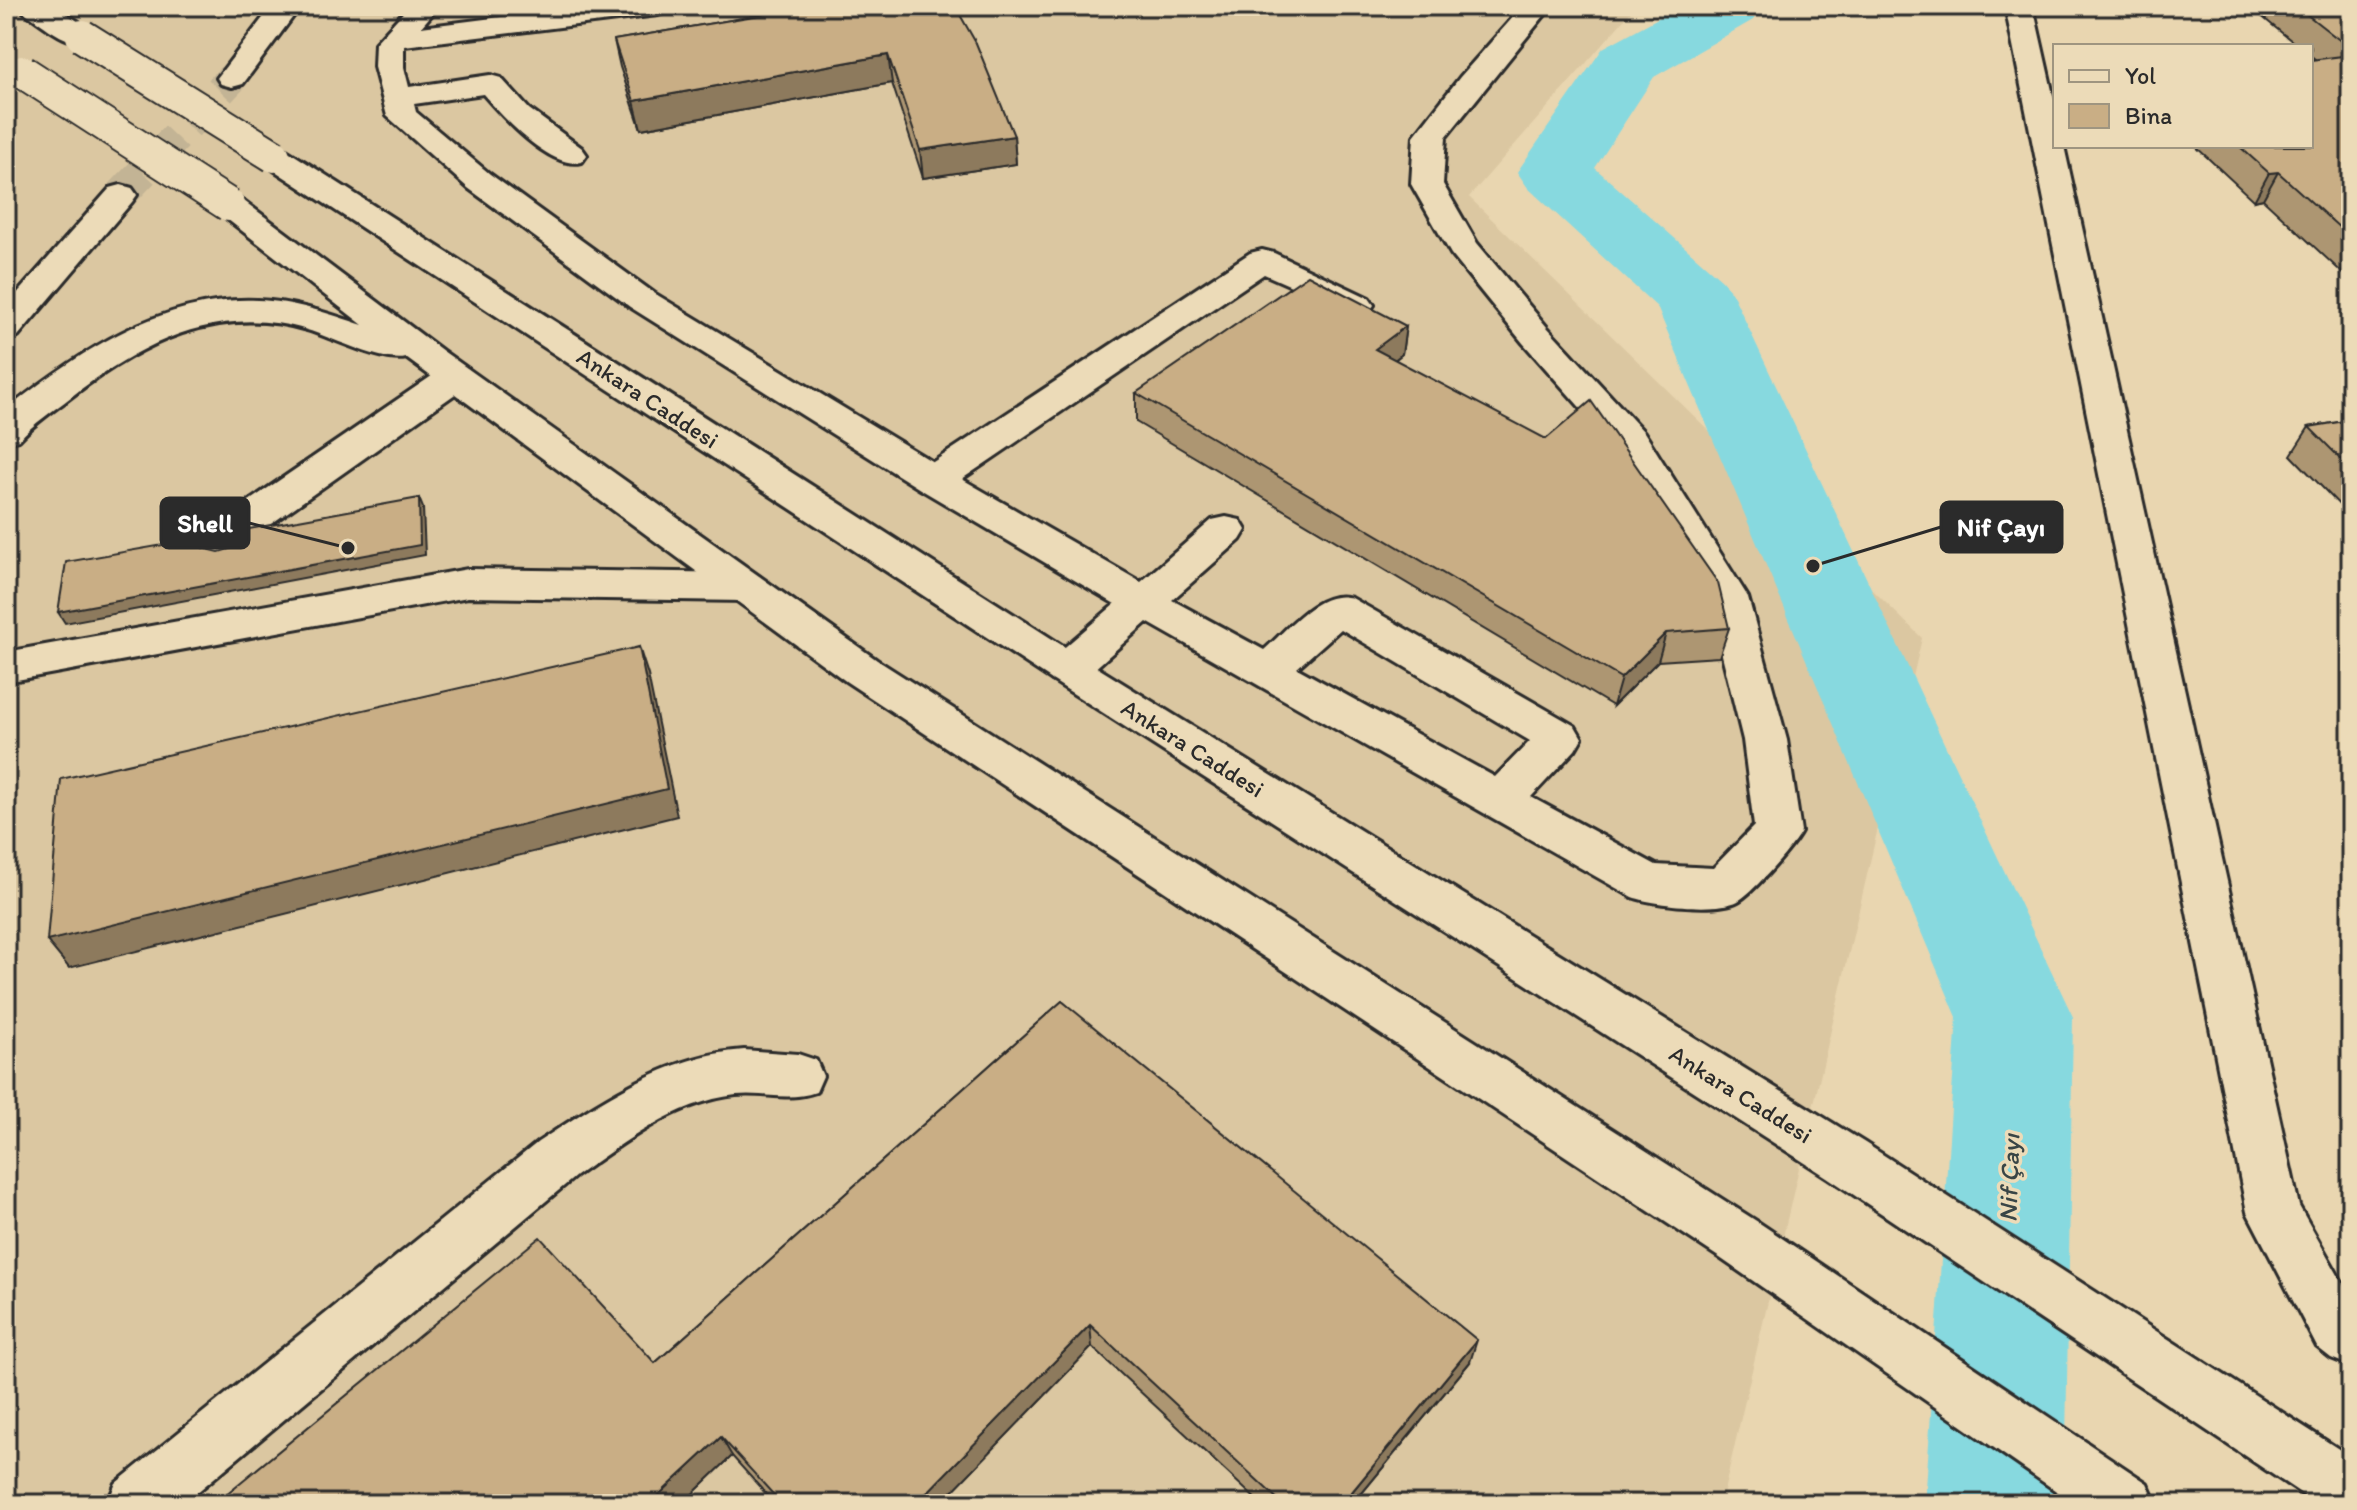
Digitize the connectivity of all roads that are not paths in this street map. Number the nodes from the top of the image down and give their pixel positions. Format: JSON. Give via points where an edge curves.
{"nodes":[{"id":1,"x":34,"y":6,"type":"edge"},
{"id":2,"x":287,"y":6,"type":"edge"},
{"id":3,"x":425,"y":6,"type":"edge"},
{"id":4,"x":658,"y":6,"type":"edge"},
{"id":5,"x":1538,"y":6,"type":"edge"},
{"id":6,"x":2019,"y":6,"type":"edge"},
{"id":7,"x":394,"y":39,"type":"junction"},
{"id":8,"x":14,"y":66,"type":"edge"},
{"id":9,"x":232,"y":78,"type":"tunnel mouth"},
{"id":10,"x":397,"y":98,"type":"junction"},
{"id":11,"x":571,"y":155,"type":"dead end"},
{"id":12,"x":121,"y":195,"type":"tunnel mouth"},
{"id":13,"x":1385,"y":318,"type":"edge"},
{"id":14,"x":6,"y":328,"type":"edge"},
{"id":15,"x":443,"y":368,"type":"junction"},
{"id":16,"x":6,"y":431,"type":"edge"},
{"id":17,"x":934,"y":480,"type":"junction"},
{"id":18,"x":1226,"y":530,"type":"dead end"},
{"id":19,"x":224,"y":545,"type":"dead end"},
{"id":20,"x":746,"y":587,"type":"junction"},
{"id":21,"x":1145,"y":603,"type":"junction"},
{"id":22,"x":6,"y":667,"type":"edge"},
{"id":23,"x":1067,"y":669,"type":"junction"},
{"id":24,"x":1267,"y":671,"type":"junction"},
{"id":25,"x":1499,"y":801,"type":"junction"},
{"id":26,"x":798,"y":1076,"type":"dead end"},
{"id":27,"x":2351,"y":1339,"type":"edge"},
{"id":28,"x":2351,"y":1492,"type":"edge"},
{"id":29,"x":137,"y":1504,"type":"edge"},
{"id":30,"x":2126,"y":1504,"type":"edge"}],
"edges":[{"from":1,"to":23,"type":"main road","name":"Ankara Caddesi","bridge":true},
{"from":2,"to":9,"type":"main road"},
{"from":3,"to":7,"type":"main road"},
{"from":4,"to":7,"type":"main road"},
{"from":5,"to":25,"type":"main road","via":[[1430,136],[1427,184],[1463,247],[1631,441],[1728,597],[1765,740],[1778,832],[1723,887],[1649,884]]},
{"from":6,"to":27,"type":"main road","via":[[2274,1212],[2337,1328]]},
{"from":7,"to":10,"type":"main road","via":[[389,67]]},
{"from":8,"to":15,"type":"main road","bridge":true,"via":[[229,205]]},
{"from":10,"to":11,"type":"main road","via":[[490,84],[518,115]]},
{"from":10,"to":17,"type":"main road","via":[[402,116],[479,181],[642,300]]},
{"from":12,"to":14,"type":"main road"},
{"from":13,"to":17,"type":"main road","via":[[1262,260]]},
{"from":15,"to":16,"type":"main road","via":[[328,326],[259,310],[209,313],[136,336]]},
{"from":15,"to":19,"type":"main road","via":[[225,537]]},
{"from":15,"to":20,"type":"main road"},
{"from":17,"to":21,"type":"main road"},
{"from":18,"to":21,"type":"main road"},
{"from":20,"to":22,"type":"main road","via":[[468,583],[215,612]]},
{"from":20,"to":30,"type":"main road","via":[[862,671],[1739,1240]]},
{"from":21,"to":23,"type":"main road"},
{"from":21,"to":24,"type":"main road"},
{"from":23,"to":28,"type":"main road","name":"Ankara Caddesi","via":[[1846,1160]]},
{"from":24,"to":25,"type":"main road"},
{"from":24,"to":25,"type":"main road","via":[[1338,608],[1560,738]]},
{"from":26,"to":29,"type":"main road","via":[[735,1073],[676,1088],[619,1118],[557,1159]]}]}
